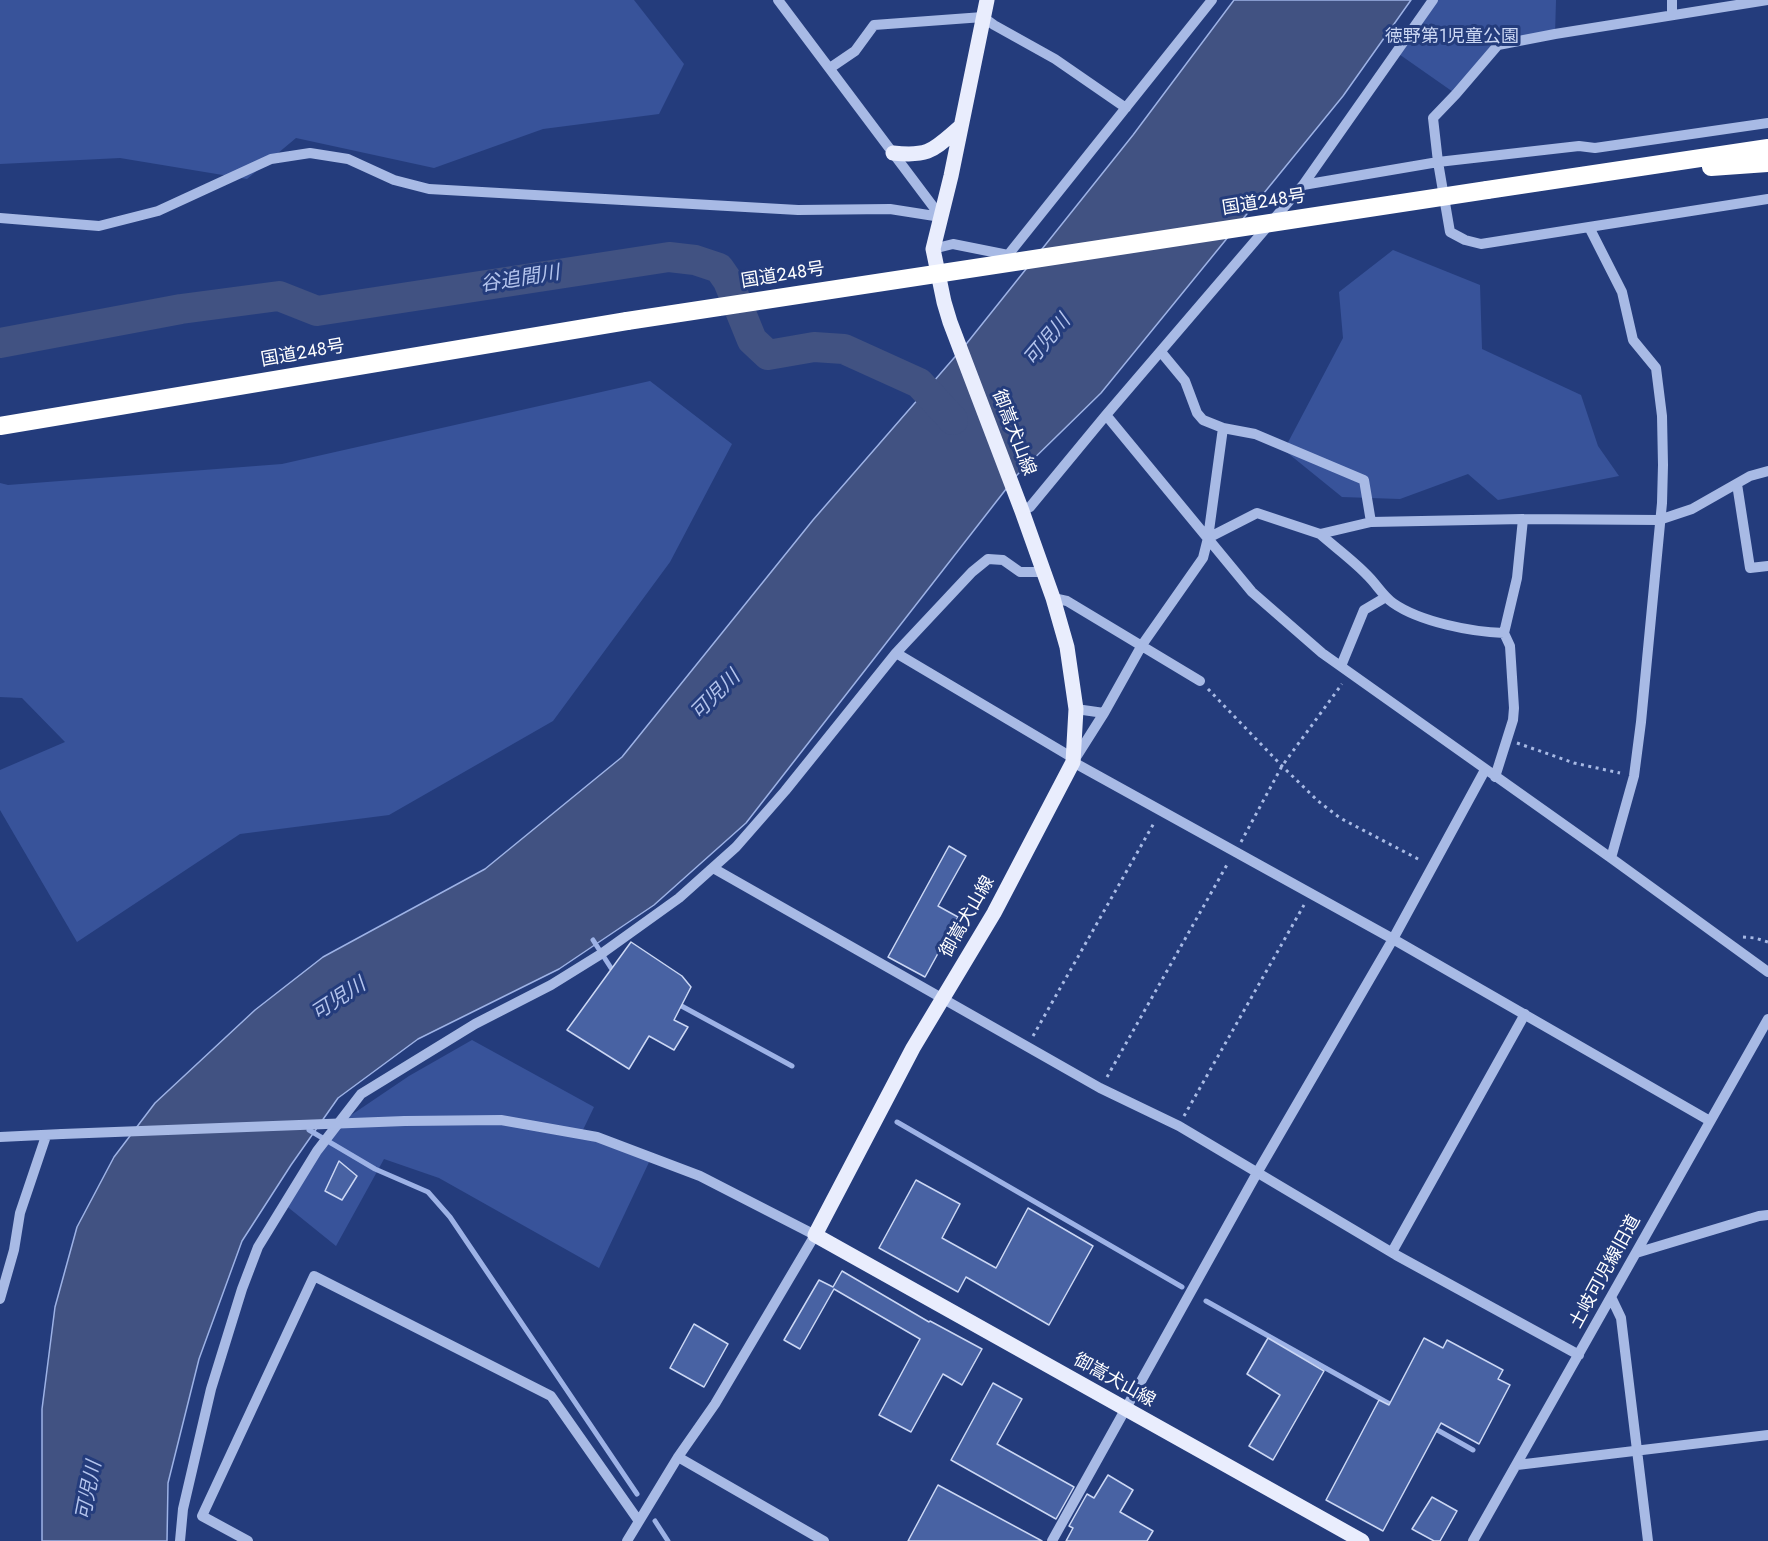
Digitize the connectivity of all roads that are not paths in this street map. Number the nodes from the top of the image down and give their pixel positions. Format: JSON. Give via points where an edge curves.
{"nodes":[{"id":1,"x":778,"y":0,"type":"edge"},
{"id":2,"x":987,"y":0,"type":"edge"},
{"id":3,"x":1212,"y":0,"type":"edge"},
{"id":4,"x":1433,"y":0,"type":"edge"},
{"id":5,"x":1672,"y":0,"type":"edge"},
{"id":6,"x":1768,"y":0,"type":"edge"},
{"id":7,"x":1672,"y":15,"type":"junction"},
{"id":8,"x":983,"y":17,"type":"junction"},
{"id":9,"x":830,"y":68,"type":"junction"},
{"id":10,"x":1126,"y":108,"type":"junction"},
{"id":11,"x":1768,"y":123,"type":"edge"},
{"id":12,"x":960,"y":127,"type":"junction"},
{"id":13,"x":1768,"y":148,"type":"edge"},
{"id":14,"x":893,"y":153,"type":"junction"},
{"id":15,"x":1438,"y":162,"type":"junction"},
{"id":16,"x":1768,"y":163,"type":"edge"},
{"id":17,"x":1575,"y":177,"type":"junction"},
{"id":18,"x":1303,"y":185,"type":"junction"},
{"id":19,"x":1768,"y":199,"type":"edge"},
{"id":20,"x":941,"y":217,"type":"junction"},
{"id":21,"x":0,"y":218,"type":"edge"},
{"id":22,"x":1589,"y":227,"type":"junction"},
{"id":23,"x":933,"y":249,"type":"junction"},
{"id":24,"x":1161,"y":352,"type":"junction"},
{"id":25,"x":1106,"y":416,"type":"junction"},
{"id":26,"x":0,"y":426,"type":"edge"},
{"id":27,"x":1223,"y":428,"type":"junction"},
{"id":28,"x":1768,"y":471,"type":"edge"},
{"id":29,"x":1737,"y":484,"type":"junction"},
{"id":30,"x":1022,"y":511,"type":"junction"},
{"id":31,"x":1523,"y":519,"type":"junction"},
{"id":32,"x":1659,"y":520,"type":"junction"},
{"id":33,"x":1371,"y":522,"type":"junction"},
{"id":34,"x":1320,"y":534,"type":"junction"},
{"id":35,"x":1208,"y":538,"type":"junction"},
{"id":36,"x":1768,"y":566,"type":"edge"},
{"id":37,"x":1044,"y":572,"type":"junction"},
{"id":38,"x":1386,"y":597,"type":"junction"},
{"id":39,"x":1053,"y":598,"type":"junction"},
{"id":40,"x":1504,"y":633,"type":"junction"},
{"id":41,"x":1142,"y":645,"type":"junction"},
{"id":42,"x":896,"y":653,"type":"junction"},
{"id":43,"x":1346,"y":670,"type":"junction"},
{"id":44,"x":1200,"y":681,"type":"road end"},
{"id":45,"x":1076,"y":709,"type":"junction"},
{"id":46,"x":1104,"y":713,"type":"junction"},
{"id":47,"x":1073,"y":760,"type":"junction"},
{"id":48,"x":1485,"y":770,"type":"junction"},
{"id":49,"x":1495,"y":777,"type":"junction"},
{"id":50,"x":1611,"y":858,"type":"junction"},
{"id":51,"x":713,"y":868,"type":"junction"},
{"id":52,"x":1393,"y":939,"type":"junction"},
{"id":53,"x":1768,"y":972,"type":"edge"},
{"id":54,"x":942,"y":998,"type":"junction"},
{"id":55,"x":1525,"y":1014,"type":"junction"},
{"id":56,"x":1768,"y":1019,"type":"edge"},
{"id":57,"x":1710,"y":1121,"type":"junction"},
{"id":58,"x":46,"y":1136,"type":"junction"},
{"id":59,"x":0,"y":1137,"type":"edge"},
{"id":60,"x":1257,"y":1173,"type":"junction"},
{"id":61,"x":1768,"y":1215,"type":"edge"},
{"id":62,"x":815,"y":1235,"type":"junction"},
{"id":63,"x":1392,"y":1252,"type":"junction"},
{"id":64,"x":1636,"y":1253,"type":"junction"},
{"id":65,"x":1611,"y":1298,"type":"junction"},
{"id":66,"x":0,"y":1299,"type":"edge"},
{"id":67,"x":1579,"y":1355,"type":"junction"},
{"id":68,"x":1124,"y":1409,"type":"junction"},
{"id":69,"x":1768,"y":1435,"type":"edge"},
{"id":70,"x":1637,"y":1450,"type":"junction"},
{"id":71,"x":678,"y":1457,"type":"junction"},
{"id":72,"x":1517,"y":1464,"type":"junction"},
{"id":73,"x":638,"y":1520,"type":"junction"},
{"id":74,"x":180,"y":1541,"type":"edge"},
{"id":75,"x":248,"y":1541,"type":"edge"},
{"id":76,"x":627,"y":1541,"type":"edge"},
{"id":77,"x":824,"y":1541,"type":"edge"},
{"id":78,"x":1052,"y":1541,"type":"edge"},
{"id":79,"x":1362,"y":1541,"type":"edge"},
{"id":80,"x":1473,"y":1541,"type":"edge"},
{"id":81,"x":1648,"y":1541,"type":"edge"}],
"edges":[{"from":1,"to":9,"type":"street"},
{"from":2,"to":8,"type":"main road","name":"御嵩犬山線"},
{"from":3,"to":10,"type":"street"},
{"from":4,"to":18,"type":"street"},
{"from":5,"to":7,"type":"street"},
{"from":6,"to":7,"type":"street"},
{"from":7,"to":15,"type":"street","via":[[1498,45],[1433,118]]},
{"from":8,"to":9,"type":"street","via":[[874,25],[855,51]]},
{"from":8,"to":10,"type":"street","via":[[1055,59]]},
{"from":8,"to":12,"type":"main road","name":"御嵩犬山線"},
{"from":9,"to":14,"type":"street"},
{"from":10,"to":23,"type":"street","via":[[1008,255],[953,244]]},
{"from":11,"to":15,"type":"street","via":[[1595,148],[1579,146]]},
{"from":12,"to":14,"type":"main road","via":[[934,150],[912,155]]},
{"from":12,"to":20,"type":"main road","name":"御嵩犬山線"},
{"from":13,"to":17,"type":"highway","name":"国道248号"},
{"from":14,"to":20,"type":"street"},
{"from":15,"to":18,"type":"street"},
{"from":15,"to":22,"type":"street","via":[[1450,232],[1465,240],[1481,244]]},
{"from":16,"to":17,"type":"highway","name":"国道248号"},
{"from":17,"to":26,"type":"highway","name":"国道248号","bridge":true,"via":[[627,321]]},
{"from":18,"to":24,"type":"street"},
{"from":19,"to":22,"type":"street"},
{"from":20,"to":21,"type":"street","via":[[890,209],[798,210],[429,189],[394,180],[348,159],[310,153],[271,159],[158,211],[99,226]]},
{"from":20,"to":23,"type":"main road","name":"御嵩犬山線"},
{"from":22,"to":32,"type":"street","via":[[1622,292],[1633,340],[1656,368],[1663,465]]},
{"from":23,"to":30,"type":"main road","name":"御嵩犬山線","via":[[950,322]]},
{"from":24,"to":25,"type":"street"},
{"from":24,"to":27,"type":"street","via":[[1185,381],[1197,413],[1203,420]]},
{"from":25,"to":30,"type":"street","via":[[1030,507]]},
{"from":25,"to":35,"type":"street"},
{"from":27,"to":33,"type":"street","via":[[1255,434],[1364,480]]},
{"from":27,"to":35,"type":"street"},
{"from":28,"to":29,"type":"street"},
{"from":29,"to":32,"type":"street","via":[[1692,509]]},
{"from":29,"to":36,"type":"street","via":[[1750,568]]},
{"from":30,"to":37,"type":"main road","name":"御嵩犬山線"},
{"from":31,"to":32,"type":"street"},
{"from":31,"to":33,"type":"street"},
{"from":31,"to":40,"type":"street"},
{"from":32,"to":50,"type":"street","via":[[1634,776]]},
{"from":33,"to":34,"type":"street"},
{"from":34,"to":35,"type":"street","via":[[1257,513]]},
{"from":34,"to":38,"type":"street"},
{"from":35,"to":41,"type":"street","via":[[1203,558]]},
{"from":35,"to":43,"type":"street","via":[[1252,592]]},
{"from":37,"to":39,"type":"main road","name":"御嵩犬山線"},
{"from":37,"to":42,"type":"street","via":[[1020,572],[1003,560],[988,559]]},
{"from":38,"to":40,"type":"street","via":[[1418,616],[1482,632]]},
{"from":38,"to":43,"type":"street","via":[[1364,610]]},
{"from":39,"to":41,"type":"street","via":[[1067,601]]},
{"from":39,"to":45,"type":"main road","name":"御嵩犬山線","via":[[1067,647]]},
{"from":40,"to":49,"type":"street","via":[[1510,646],[1514,708]]},
{"from":41,"to":44,"type":"street"},
{"from":41,"to":46,"type":"street"},
{"from":42,"to":47,"type":"street"},
{"from":42,"to":51,"type":"street","via":[[785,791]]},
{"from":43,"to":48,"type":"street"},
{"from":45,"to":46,"type":"street"},
{"from":45,"to":47,"type":"main road","name":"御嵩犬山線"},
{"from":46,"to":47,"type":"street"},
{"from":47,"to":52,"type":"street"},
{"from":47,"to":54,"type":"main road","name":"御嵩犬山線","via":[[994,913]]},
{"from":48,"to":49,"type":"street"},
{"from":48,"to":52,"type":"street"},
{"from":49,"to":50,"type":"street"},
{"from":50,"to":53,"type":"street"},
{"from":51,"to":54,"type":"street"},
{"from":51,"to":74,"type":"street","via":[[602,954],[552,985],[474,1024],[361,1094],[325,1140],[258,1247],[209,1400],[183,1509]]},
{"from":52,"to":55,"type":"street"},
{"from":52,"to":60,"type":"street"},
{"from":54,"to":60,"type":"street","via":[[1100,1088],[1179,1126]]},
{"from":54,"to":62,"type":"main road","name":"御嵩犬山線"},
{"from":55,"to":57,"type":"street"},
{"from":55,"to":63,"type":"street"},
{"from":56,"to":57,"type":"street","name":"土岐可児線旧道"},
{"from":57,"to":64,"type":"street","name":"土岐可児線旧道"},
{"from":58,"to":59,"type":"street"},
{"from":58,"to":62,"type":"street","bridge":true,"via":[[501,1120],[597,1137],[700,1176]]},
{"from":58,"to":66,"type":"street","via":[[20,1213]]},
{"from":60,"to":63,"type":"street"},
{"from":60,"to":68,"type":"street"},
{"from":61,"to":64,"type":"street"},
{"from":62,"to":68,"type":"main road","name":"御嵩犬山線"},
{"from":62,"to":71,"type":"street","via":[[715,1404]]},
{"from":63,"to":67,"type":"street"},
{"from":64,"to":65,"type":"street","name":"土岐可児線旧道"},
{"from":65,"to":67,"type":"street","name":"土岐可児線旧道"},
{"from":65,"to":70,"type":"street","via":[[1621,1318]]},
{"from":67,"to":72,"type":"street","name":"土岐可児線旧道"},
{"from":68,"to":78,"type":"street"},
{"from":68,"to":79,"type":"main road","name":"御嵩犬山線"},
{"from":69,"to":70,"type":"street"},
{"from":70,"to":72,"type":"street"},
{"from":70,"to":81,"type":"street"},
{"from":71,"to":73,"type":"street"},
{"from":71,"to":77,"type":"street"},
{"from":72,"to":80,"type":"street","name":"土岐可児線旧道"},
{"from":73,"to":75,"type":"street","via":[[551,1396],[314,1276],[202,1516]]},
{"from":73,"to":76,"type":"street"}]}
